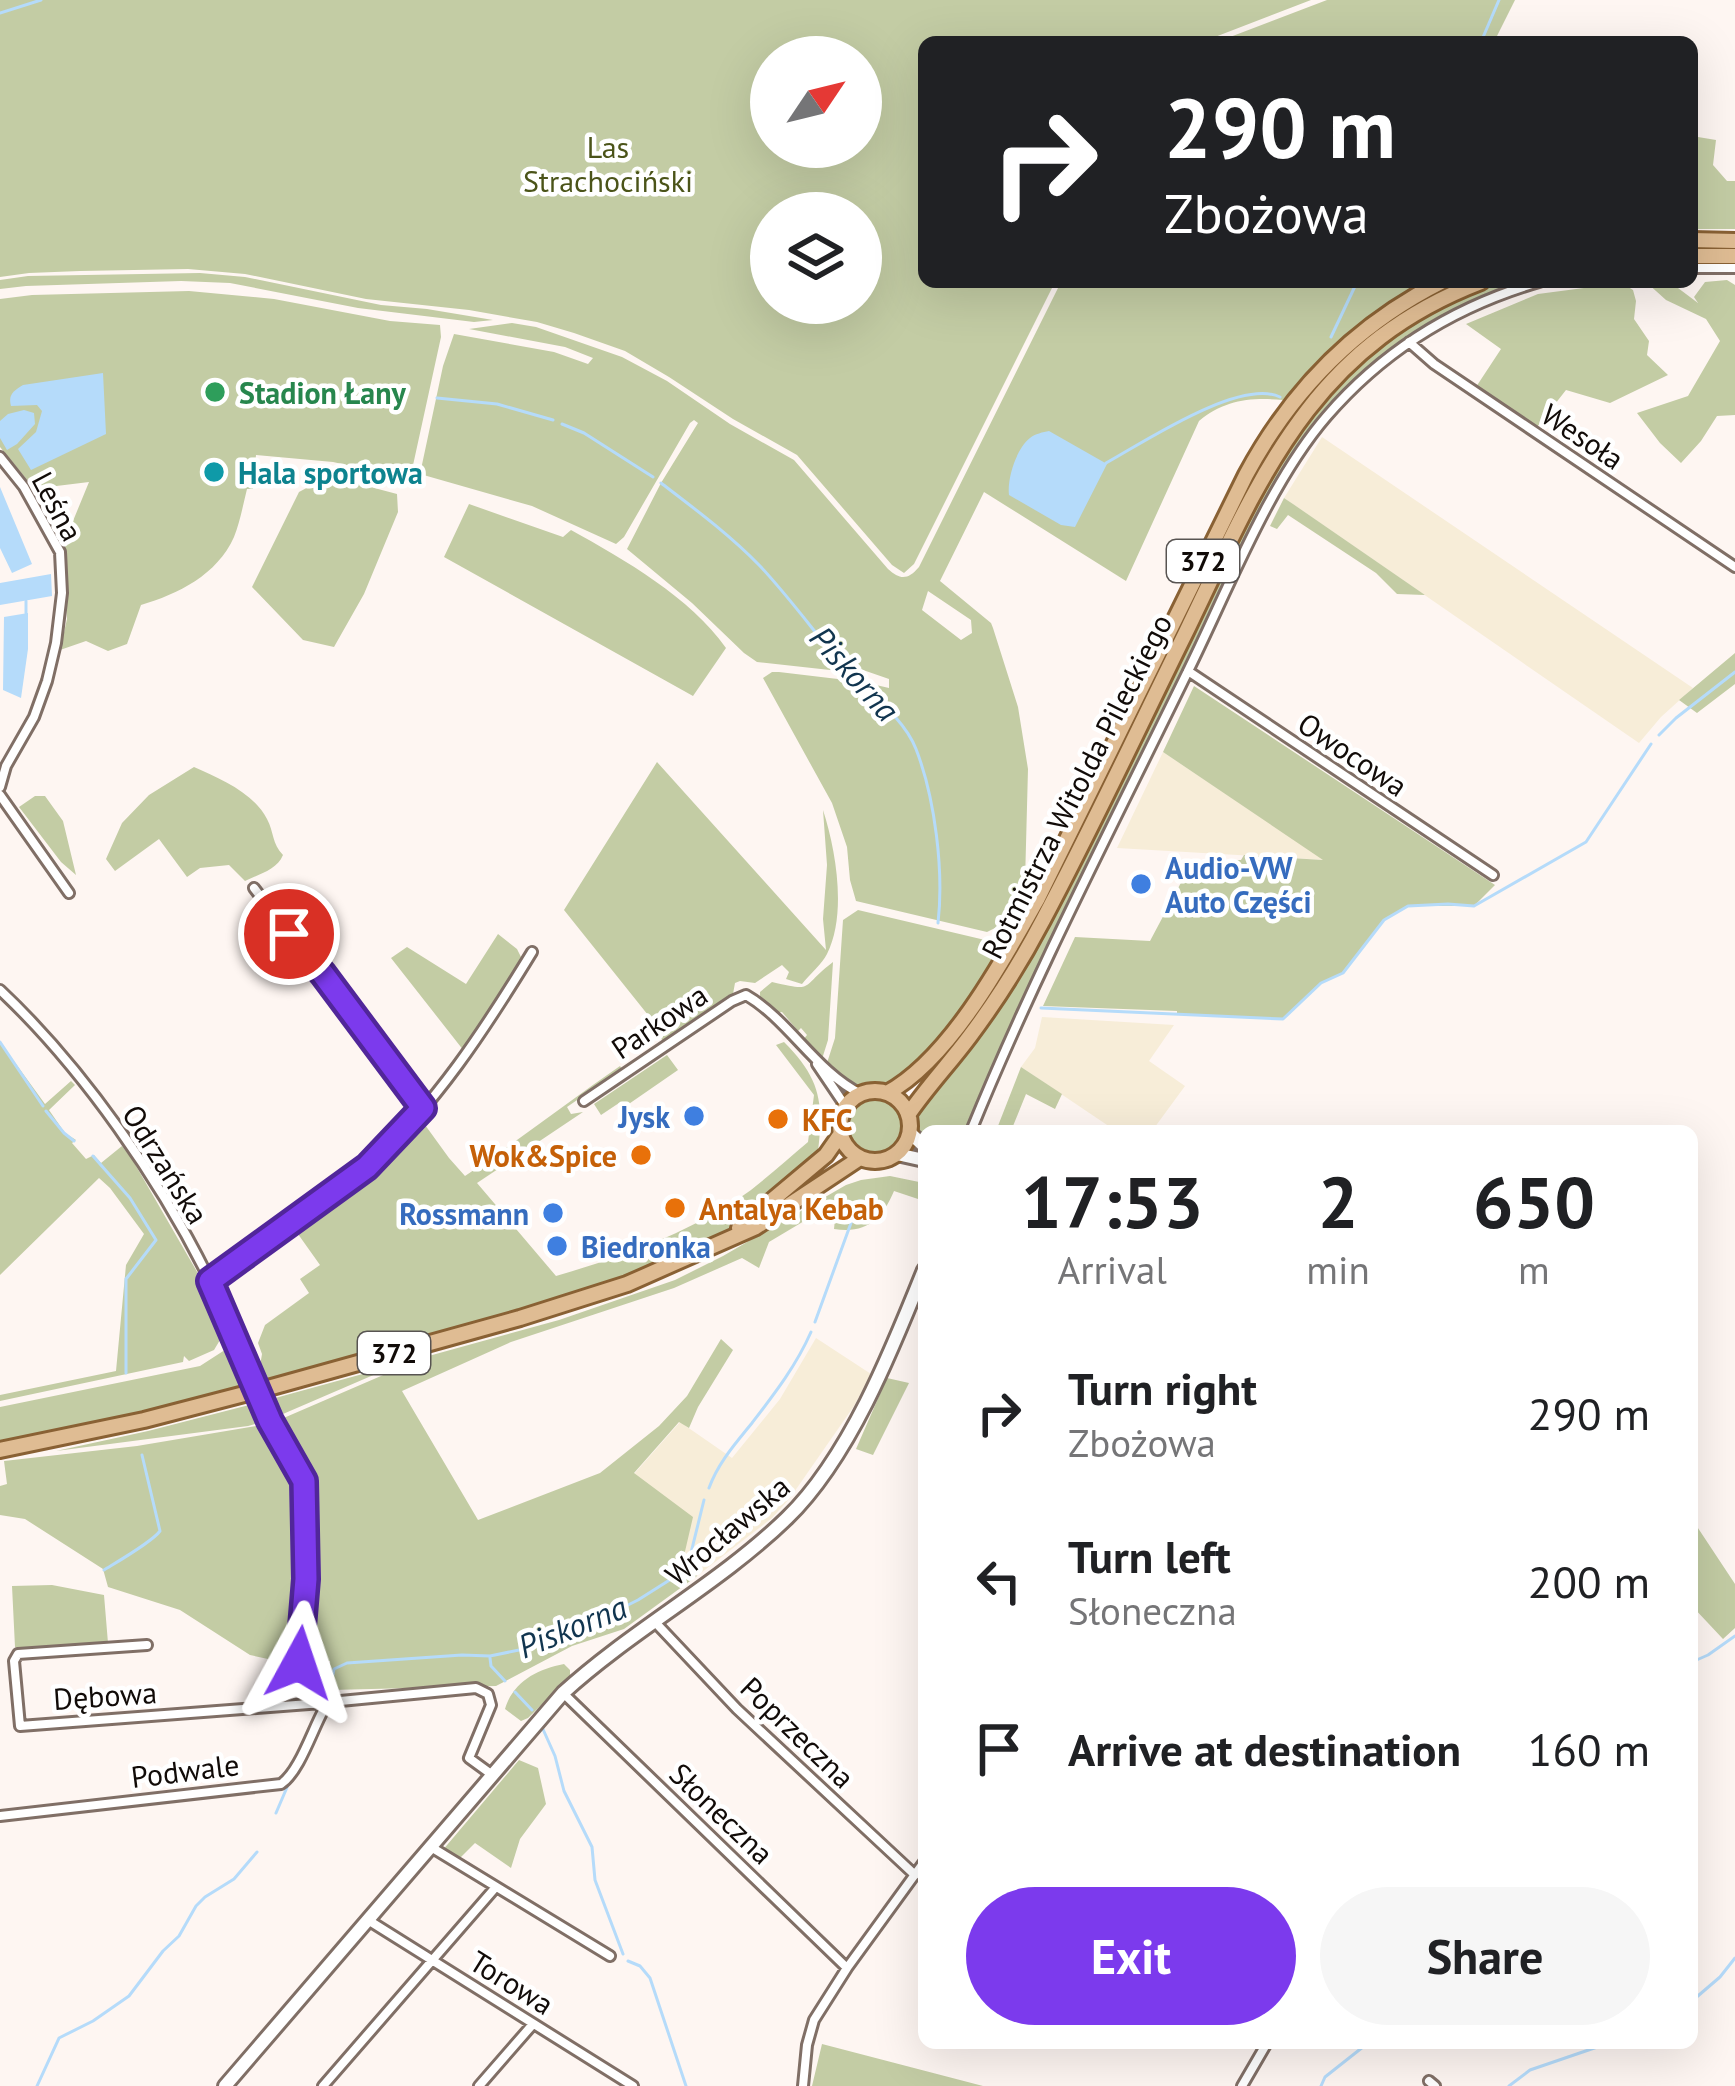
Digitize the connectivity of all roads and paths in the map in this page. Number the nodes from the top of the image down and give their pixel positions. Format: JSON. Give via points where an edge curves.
{"nodes":[{"id":1,"x":1698,"y":240,"type":"edge"},
{"id":2,"x":1735,"y":241,"type":"edge"},
{"id":3,"x":1698,"y":256,"type":"edge"},
{"id":4,"x":1735,"y":256,"type":"edge"},
{"id":5,"x":1698,"y":268,"type":"edge"},
{"id":6,"x":1735,"y":268,"type":"edge"},
{"id":7,"x":1431,"y":288,"type":"edge"},
{"id":8,"x":1468,"y":288,"type":"edge"},
{"id":9,"x":1522,"y":288,"type":"edge"},
{"id":10,"x":1409,"y":342,"type":"junction"},
{"id":11,"x":0,"y":457,"type":"edge"},
{"id":12,"x":1735,"y":567,"type":"edge"},
{"id":13,"x":1188,"y":671,"type":"junction"},
{"id":14,"x":0,"y":791,"type":"edge"},
{"id":15,"x":1493,"y":874,"type":"dead end"},
{"id":16,"x":254,"y":888,"type":"dead end"},
{"id":17,"x":69,"y":893,"type":"dead end"},
{"id":18,"x":532,"y":952,"type":"dead end"},
{"id":19,"x":0,"y":990,"type":"edge"},
{"id":20,"x":813,"y":1058,"type":"junction"},
{"id":21,"x":887,"y":1093,"type":"junction"},
{"id":22,"x":861,"y":1094,"type":"junction"},
{"id":23,"x":584,"y":1101,"type":"dead end"},
{"id":24,"x":846,"y":1107,"type":"junction"},
{"id":25,"x":423,"y":1108,"type":"junction"},
{"id":26,"x":909,"y":1123,"type":"junction"},
{"id":27,"x":973,"y":1125,"type":"edge"},
{"id":28,"x":841,"y":1135,"type":"junction"},
{"id":29,"x":918,"y":1137,"type":"edge"},
{"id":30,"x":897,"y":1154,"type":"junction"},
{"id":31,"x":860,"y":1159,"type":"junction"},
{"id":32,"x":918,"y":1159,"type":"edge"},
{"id":33,"x":718,"y":1244,"type":"junction"},
{"id":34,"x":210,"y":1281,"type":"junction"},
{"id":35,"x":918,"y":1283,"type":"edge"},
{"id":36,"x":1,"y":1450,"type":"edge"},
{"id":37,"x":653,"y":1620,"type":"junction"},
{"id":38,"x":147,"y":1645,"type":"dead end"},
{"id":39,"x":563,"y":1693,"type":"junction"},
{"id":40,"x":322,"y":1702,"type":"junction"},
{"id":41,"x":491,"y":1774,"type":"junction"},
{"id":42,"x":0,"y":1816,"type":"edge"},
{"id":43,"x":430,"y":1846,"type":"junction"},
{"id":44,"x":918,"y":1871,"type":"edge"},
{"id":45,"x":915,"y":1875,"type":"junction"},
{"id":46,"x":496,"y":1888,"type":"junction"},
{"id":47,"x":367,"y":1918,"type":"junction"},
{"id":48,"x":610,"y":1956,"type":"dead end"},
{"id":49,"x":431,"y":1960,"type":"junction"},
{"id":50,"x":847,"y":1968,"type":"junction"},
{"id":51,"x":533,"y":2024,"type":"junction"},
{"id":52,"x":1264,"y":2049,"type":"edge"},
{"id":53,"x":225,"y":2086,"type":"edge"},
{"id":54,"x":323,"y":2086,"type":"edge"},
{"id":55,"x":479,"y":2086,"type":"edge"},
{"id":56,"x":633,"y":2086,"type":"edge"},
{"id":57,"x":803,"y":2086,"type":"edge"},
{"id":58,"x":1242,"y":2086,"type":"edge"}],
"edges":[{"from":1,"to":2,"type":"main road"},
{"from":3,"to":4,"type":"main road"},
{"from":5,"to":6,"type":"street"},
{"from":7,"to":21,"type":"main road","name":"Rotmistrza Witolda Pileckiego","number":"372","via":[[1348,343],[1276,423],[1005,957],[944,1042]]},
{"from":8,"to":26,"type":"main road","name":"Rotmistrza Witolda Pileckiego","number":"372","via":[[1374,341],[1292,428],[1041,925]]},
{"from":9,"to":10,"type":"street"},
{"from":10,"to":12,"type":"street","name":"Wesoła"},
{"from":10,"to":13,"type":"street","via":[[1351,390],[1295,460]]},
{"from":11,"to":14,"type":"street","name":"Leśna","via":[[60,552],[62,593],[46,681]]},
{"from":13,"to":15,"type":"street","name":"Owocowa"},
{"from":13,"to":27,"type":"street"},
{"from":14,"to":17,"type":"street"},
{"from":16,"to":25,"type":"street"},
{"from":18,"to":25,"type":"street"},
{"from":19,"to":34,"type":"street","name":"Odrzańska","via":[[106,1112]]},
{"from":20,"to":22,"type":"street"},
{"from":20,"to":23,"type":"street","name":"Parkowa","via":[[746,995]]},
{"from":20,"to":24,"type":"street"},
{"from":21,"to":22,"type":"main road"},
{"from":21,"to":26,"type":"main road"},
{"from":22,"to":24,"type":"main road"},
{"from":24,"to":28,"type":"main road"},
{"from":25,"to":34,"type":"street","via":[[367,1167]]},
{"from":26,"to":29,"type":"main road"},
{"from":26,"to":30,"type":"main road","number":"372"},
{"from":28,"to":31,"type":"main road"},
{"from":28,"to":33,"type":"main road","number":"372"},
{"from":30,"to":31,"type":"main road","number":"372"},
{"from":30,"to":32,"type":"main road"},
{"from":31,"to":33,"type":"main road","number":"372"},
{"from":33,"to":36,"type":"main road","number":"372","bridge":true,"via":[[601,1294],[268,1388]]},
{"from":34,"to":40,"type":"street","name":"Odrzańska","via":[[304,1481],[299,1663],[305,1687]]},
{"from":35,"to":37,"type":"main road","name":"Wrocławska","via":[[817,1485],[770,1534]]},
{"from":37,"to":39,"type":"main road","name":"Wrocławska"},
{"from":37,"to":45,"type":"street","name":"Poprzeczna"},
{"from":38,"to":40,"type":"street","name":"Dębowa","via":[[18,1654],[20,1726]]},
{"from":39,"to":41,"type":"main road","name":"Wrocławska"},
{"from":39,"to":50,"type":"street","name":"Słoneczna"},
{"from":40,"to":41,"type":"street","via":[[476,1688],[488,1694],[489,1713],[470,1758]]},
{"from":40,"to":42,"type":"street","name":"Podwale","via":[[281,1784]]},
{"from":41,"to":43,"type":"main road","name":"Wrocławska"},
{"from":43,"to":46,"type":"street"},
{"from":43,"to":47,"type":"main road","name":"Wrocławska"},
{"from":44,"to":45,"type":"street"},
{"from":45,"to":50,"type":"street"},
{"from":46,"to":48,"type":"street"},
{"from":46,"to":49,"type":"street"},
{"from":47,"to":49,"type":"street","name":"Torowa"},
{"from":47,"to":53,"type":"main road","name":"Wrocławska"},
{"from":49,"to":51,"type":"street","name":"Torowa"},
{"from":49,"to":54,"type":"street"},
{"from":50,"to":57,"type":"street","via":[[814,2020]]},
{"from":51,"to":55,"type":"street"},
{"from":51,"to":56,"type":"street","name":"Torowa"},
{"from":52,"to":58,"type":"street"}]}
